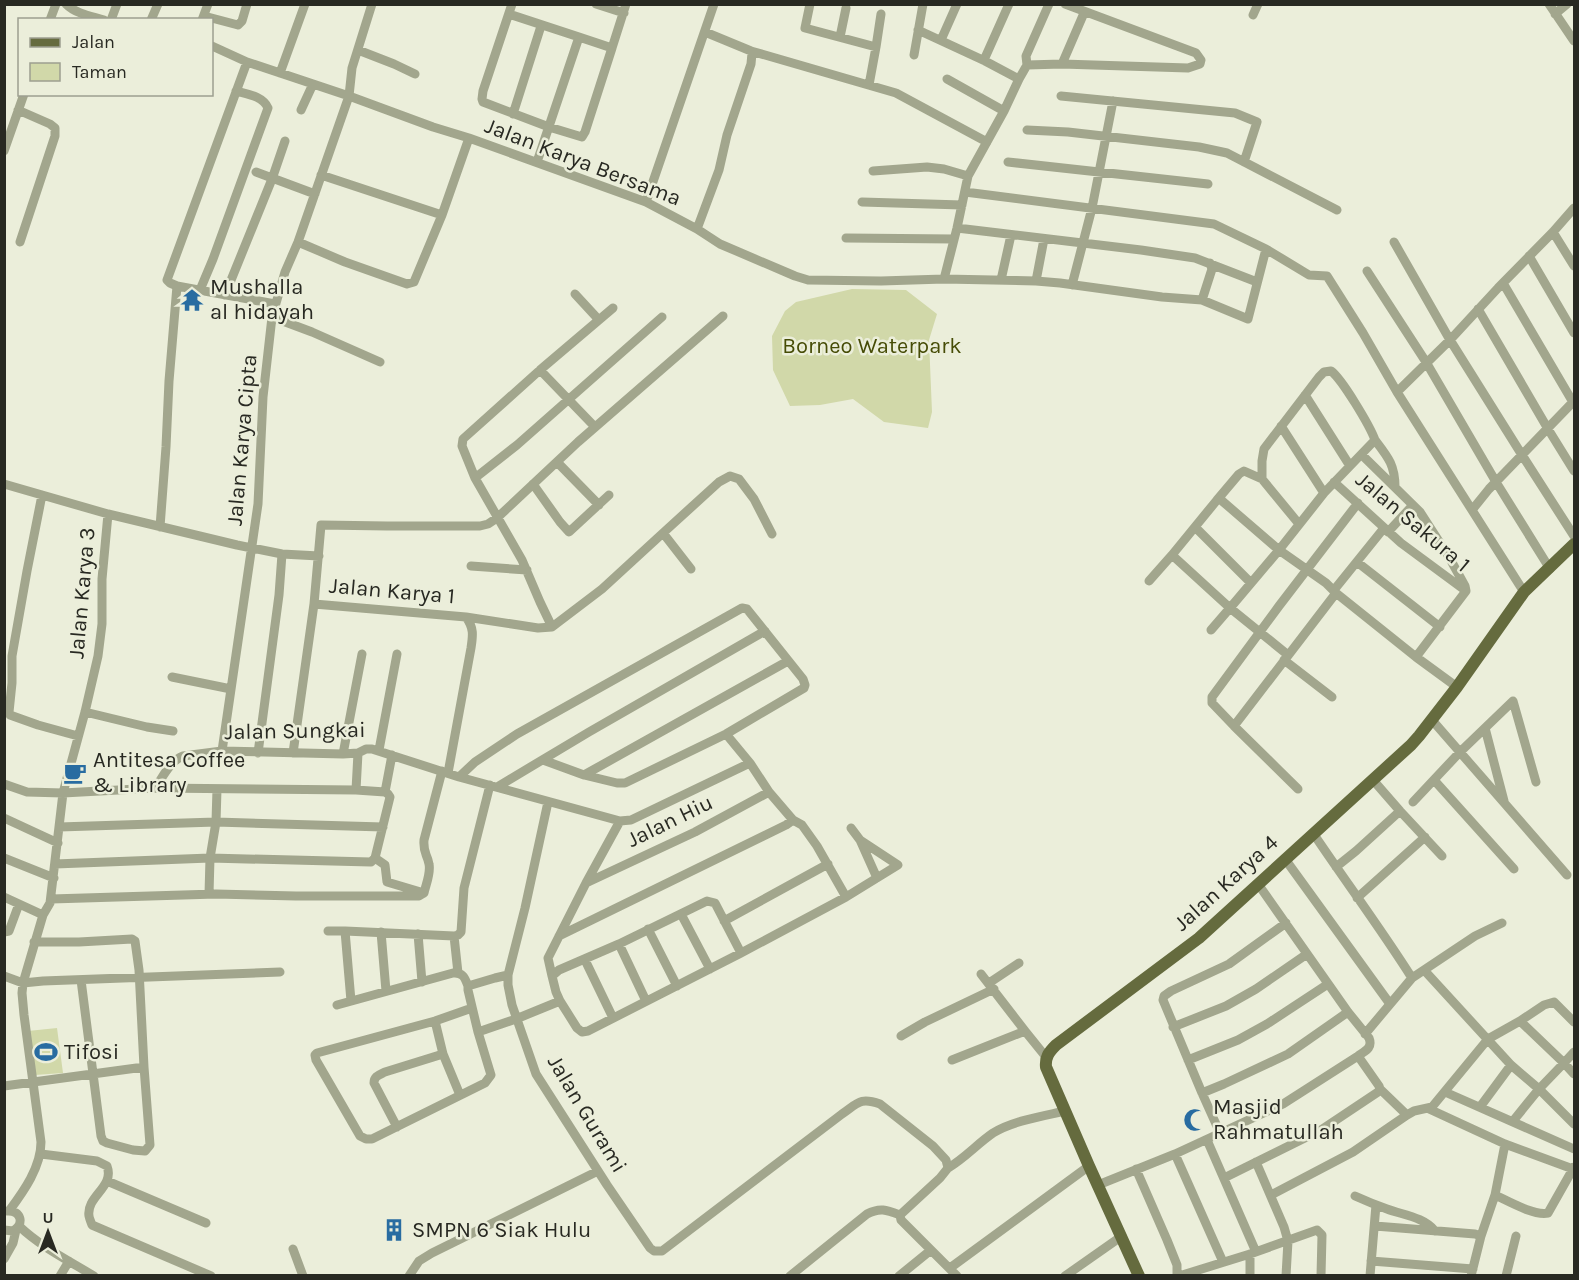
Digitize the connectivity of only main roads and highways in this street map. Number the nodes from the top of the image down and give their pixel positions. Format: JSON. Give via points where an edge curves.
{"nodes":[{"id":1,"x":1575,"y":544,"type":"edge"},
{"id":2,"x":1139,"y":1275,"type":"edge"}],
"edges":[{"from":1,"to":2,"type":"main road","name":"Jalan Karya 4","via":[[1524,592],[1419,736],[1199,938],[1048,1052],[1046,1068]]}]}
